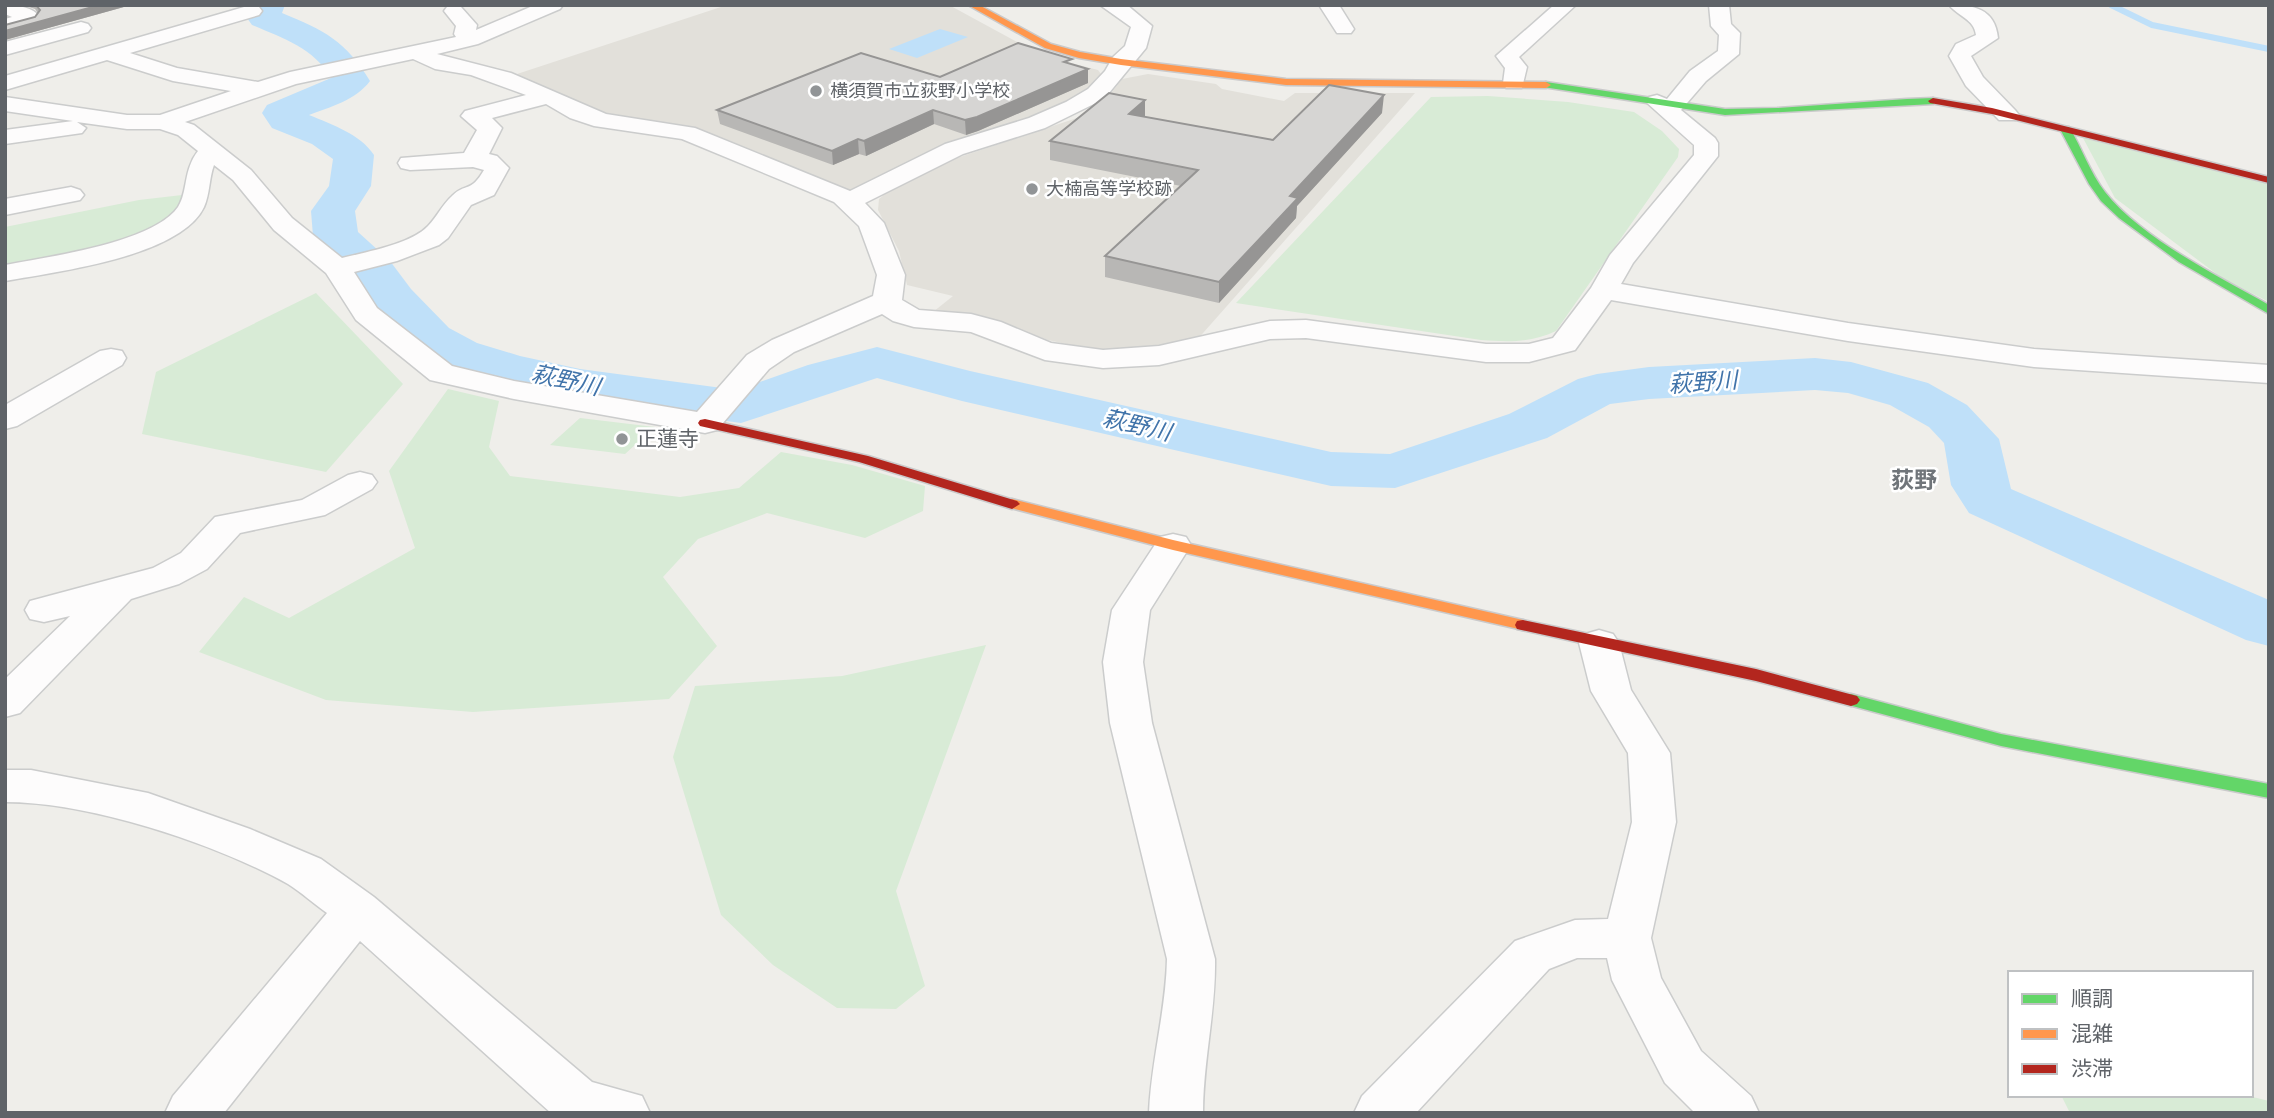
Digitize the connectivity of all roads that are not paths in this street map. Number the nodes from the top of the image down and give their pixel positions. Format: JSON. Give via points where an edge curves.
{"nodes":[{"id":1,"x":553,"y":5,"type":"edge"},
{"id":2,"x":972,"y":5,"type":"edge"},
{"id":3,"x":1110,"y":5,"type":"edge"},
{"id":4,"x":1329,"y":5,"type":"edge"},
{"id":5,"x":1566,"y":5,"type":"edge"},
{"id":6,"x":1718,"y":5,"type":"edge"},
{"id":7,"x":1959,"y":5,"type":"edge"},
{"id":8,"x":5,"y":6,"type":"edge"},
{"id":9,"x":252,"y":11,"type":"dead end"},
{"id":10,"x":454,"y":11,"type":"dead end"},
{"id":11,"x":5,"y":25,"type":"edge"},
{"id":12,"x":81,"y":28,"type":"dead end"},
{"id":13,"x":1344,"y":29,"type":"dead end"},
{"id":14,"x":471,"y":40,"type":"junction"},
{"id":15,"x":5,"y":49,"type":"edge"},
{"id":16,"x":106,"y":53,"type":"junction"},
{"id":17,"x":417,"y":53,"type":"junction"},
{"id":18,"x":1121,"y":62,"type":"junction"},
{"id":19,"x":5,"y":83,"type":"edge"},
{"id":20,"x":1514,"y":83,"type":"junction"},
{"id":21,"x":258,"y":89,"type":"junction"},
{"id":22,"x":550,"y":96,"type":"junction"},
{"id":23,"x":5,"y":103,"type":"edge"},
{"id":24,"x":1665,"y":103,"type":"junction"},
{"id":25,"x":2007,"y":115,"type":"junction"},
{"id":26,"x":127,"y":122,"type":"junction"},
{"id":27,"x":162,"y":122,"type":"junction"},
{"id":28,"x":2065,"y":129,"type":"junction"},
{"id":29,"x":5,"y":137,"type":"edge"},
{"id":30,"x":212,"y":150,"type":"junction"},
{"id":31,"x":473,"y":160,"type":"junction"},
{"id":32,"x":410,"y":163,"type":"dead end"},
{"id":33,"x":2269,"y":180,"type":"edge"},
{"id":34,"x":71,"y":195,"type":"dead end"},
{"id":35,"x":849,"y":201,"type":"junction"},
{"id":36,"x":5,"y":207,"type":"edge"},
{"id":37,"x":346,"y":267,"type":"junction"},
{"id":38,"x":5,"y":273,"type":"edge"},
{"id":39,"x":1604,"y":289,"type":"junction"},
{"id":40,"x":887,"y":301,"type":"junction"},
{"id":41,"x":2269,"y":310,"type":"edge"},
{"id":42,"x":111,"y":358,"type":"dead end"},
{"id":43,"x":2269,"y":374,"type":"edge"},
{"id":44,"x":5,"y":419,"type":"edge"},
{"id":45,"x":705,"y":423,"type":"junction"},
{"id":46,"x":360,"y":482,"type":"dead end"},
{"id":47,"x":1173,"y":545,"type":"junction"},
{"id":48,"x":118,"y":591,"type":"junction"},
{"id":49,"x":44,"y":610,"type":"dead end"},
{"id":50,"x":1599,"y":643,"type":"junction"},
{"id":51,"x":5,"y":704,"type":"edge"},
{"id":52,"x":5,"y":786,"type":"edge"},
{"id":53,"x":2269,"y":791,"type":"edge"},
{"id":54,"x":357,"y":910,"type":"junction"},
{"id":55,"x":1627,"y":938,"type":"junction"},
{"id":56,"x":192,"y":1113,"type":"edge"},
{"id":57,"x":623,"y":1113,"type":"edge"},
{"id":58,"x":1176,"y":1113,"type":"edge"},
{"id":59,"x":1381,"y":1113,"type":"edge"},
{"id":60,"x":1732,"y":1113,"type":"edge"}],
"edges":[{"from":1,"to":14,"type":"street"},
{"from":2,"to":18,"type":"street","via":[[1048,46]]},
{"from":3,"to":18,"type":"street","via":[[1142,26],[1135,48]]},
{"from":4,"to":13,"type":"street"},
{"from":5,"to":20,"type":"street","via":[[1507,56],[1516,67]]},
{"from":6,"to":24,"type":"street","via":[[1721,26],[1730,33],[1728,54]]},
{"from":7,"to":25,"type":"street","via":[[1982,19],[1987,28],[1987,38],[1964,49],[1960,56],[1974,81]]},
{"from":8,"to":11,"type":"street","via":[[32,18]]},
{"from":9,"to":16,"type":"street"},
{"from":10,"to":14,"type":"street","via":[[467,25],[464,34]]},
{"from":12,"to":15,"type":"street"},
{"from":14,"to":17,"type":"street"},
{"from":16,"to":19,"type":"street"},
{"from":16,"to":21,"type":"street","via":[[161,71]]},
{"from":17,"to":21,"type":"street"},
{"from":17,"to":22,"type":"street"},
{"from":18,"to":20,"type":"street","via":[[1286,82]]},
{"from":18,"to":35,"type":"street","via":[[1096,94],[1074,107],[954,149]]},
{"from":20,"to":24,"type":"street","via":[[1566,86]]},
{"from":21,"to":27,"type":"street"},
{"from":22,"to":31,"type":"street","via":[[472,116],[490,128]]},
{"from":22,"to":35,"type":"street","via":[[602,121],[687,133]]},
{"from":23,"to":26,"type":"street"},
{"from":24,"to":25,"type":"street","via":[[1753,113],[1913,100]]},
{"from":24,"to":39,"type":"street","via":[[1706,143],[1706,156],[1620,261]]},
{"from":25,"to":28,"type":"street"},
{"from":26,"to":27,"type":"street"},
{"from":26,"to":29,"type":"street"},
{"from":27,"to":30,"type":"street","via":[[186,130]]},
{"from":28,"to":33,"type":"street"},
{"from":28,"to":41,"type":"street","via":[[2103,197],[2213,279]]},
{"from":30,"to":37,"type":"street","via":[[242,175],[283,224]]},
{"from":30,"to":38,"type":"street","via":[[201,160],[189,211],[174,224],[137,244]]},
{"from":31,"to":32,"type":"street"},
{"from":31,"to":37,"type":"street","via":[[488,161],[497,168],[485,190],[462,200],[438,232]]},
{"from":34,"to":36,"type":"street"},
{"from":35,"to":40,"type":"street","via":[[871,223],[891,275]]},
{"from":37,"to":45,"type":"street","via":[[366,314],[441,373]]},
{"from":39,"to":40,"type":"street","via":[[1564,344],[1529,353],[1466,351],[1296,329],[1270,330],[1160,358],[1130,360],[1046,351],[972,324],[911,318],[892,309]]},
{"from":39,"to":43,"type":"street","via":[[1847,332],[2034,358]]},
{"from":40,"to":45,"type":"street","via":[[758,362]]},
{"from":42,"to":44,"type":"street"},
{"from":45,"to":47,"type":"street","via":[[863,459],[1044,514]]},
{"from":46,"to":48,"type":"street","via":[[313,508],[228,525],[194,562]]},
{"from":47,"to":50,"type":"street"},
{"from":47,"to":58,"type":"street","via":[[1131,610],[1123,662],[1131,723],[1191,959],[1192,991]]},
{"from":48,"to":49,"type":"street"},
{"from":48,"to":51,"type":"street"},
{"from":50,"to":53,"type":"street","via":[[1756,675],[2001,740]]},
{"from":50,"to":55,"type":"street","via":[[1611,691],[1649,753],[1654,822]]},
{"from":52,"to":54,"type":"street","via":[[31,786],[148,808],[305,872]]},
{"from":54,"to":56,"type":"street"},
{"from":54,"to":57,"type":"street","via":[[578,1103]]},
{"from":55,"to":59,"type":"street","via":[[1575,939],[1532,954]]},
{"from":55,"to":60,"type":"street","via":[[1637,981],[1683,1067]]}]}
